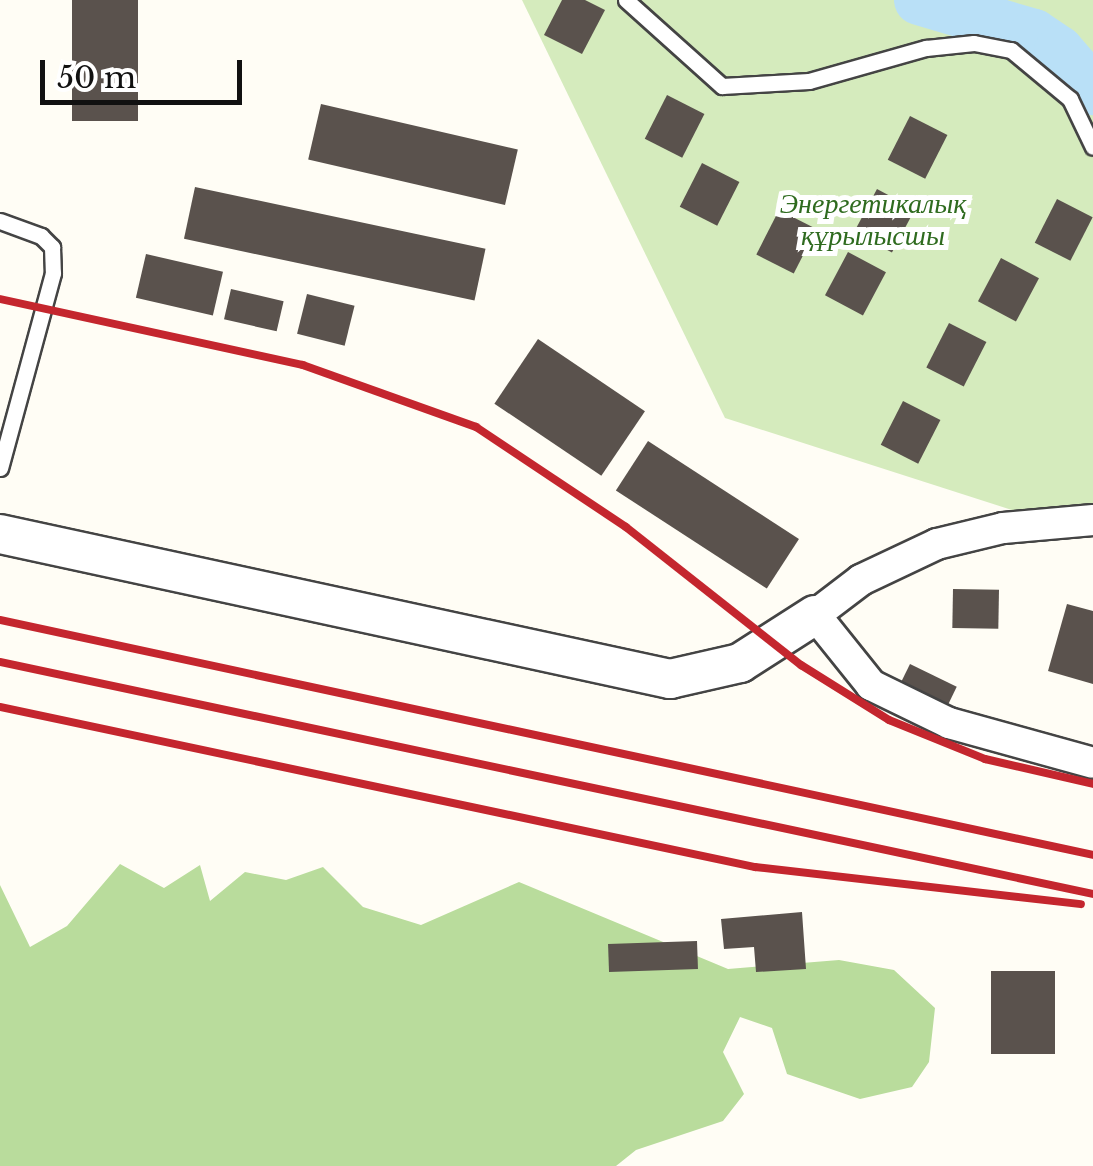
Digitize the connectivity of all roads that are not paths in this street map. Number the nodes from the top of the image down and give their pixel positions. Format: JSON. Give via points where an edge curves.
{"nodes":[{"id":1,"x":626,"y":0,"type":"edge"},
{"id":2,"x":1093,"y":147,"type":"edge"},
{"id":3,"x":0,"y":221,"type":"edge"},
{"id":4,"x":0,"y":468,"type":"edge"},
{"id":5,"x":1093,"y":520,"type":"edge"},
{"id":6,"x":0,"y":534,"type":"edge"},
{"id":7,"x":815,"y":615,"type":"junction"},
{"id":8,"x":1093,"y":763,"type":"edge"}],
"edges":[{"from":1,"to":2,"type":"lane","via":[[722,86],[757,89],[809,80],[958,44],[1011,50],[1070,99]]},
{"from":3,"to":4,"type":"lane","via":[[41,236],[52,247],[53,273]]},
{"from":5,"to":7,"type":"street","via":[[1004,528],[937,544],[861,580]]},
{"from":6,"to":7,"type":"street","via":[[670,679],[740,663]]},
{"from":7,"to":8,"type":"street","via":[[871,685],[949,723]]}]}
